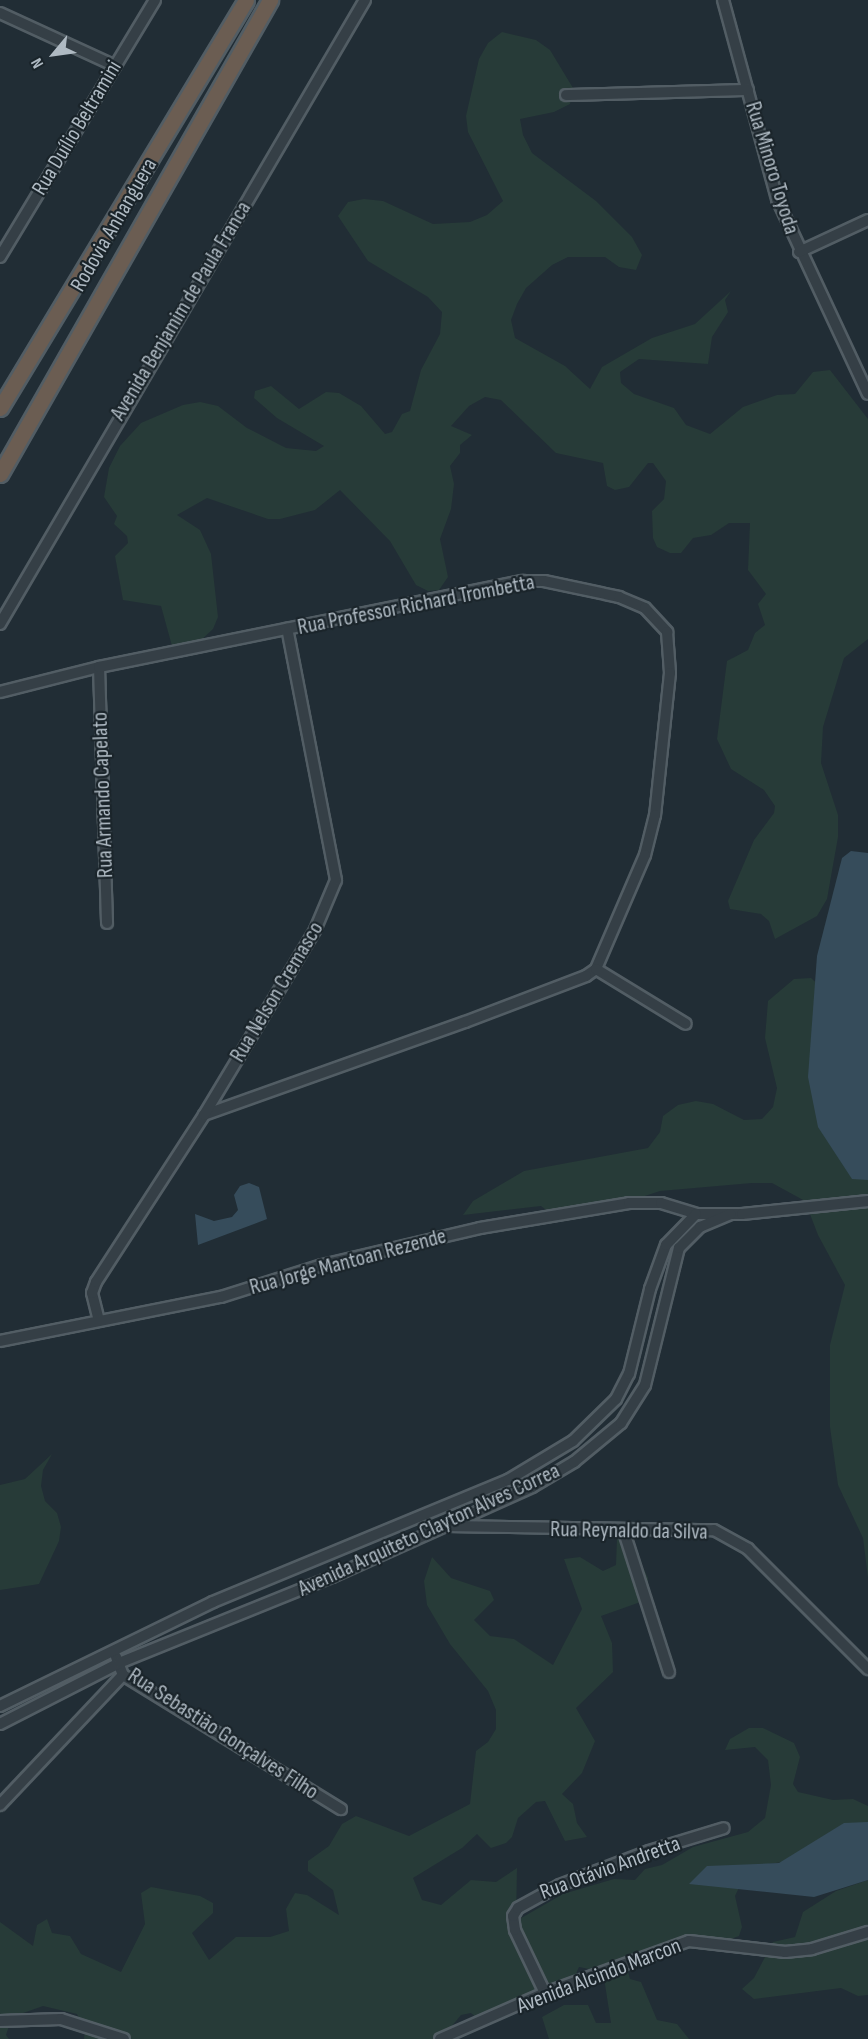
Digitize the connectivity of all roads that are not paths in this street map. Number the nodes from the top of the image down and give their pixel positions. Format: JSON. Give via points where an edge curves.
{"nodes":[{"id":1,"x":155,"y":0,"type":"edge"},
{"id":2,"x":246,"y":0,"type":"edge"},
{"id":3,"x":270,"y":0,"type":"edge"},
{"id":4,"x":365,"y":0,"type":"edge"},
{"id":5,"x":723,"y":0,"type":"edge"},
{"id":6,"x":0,"y":13,"type":"edge"},
{"id":7,"x":115,"y":66,"type":"junction"},
{"id":8,"x":748,"y":90,"type":"junction"},
{"id":9,"x":566,"y":95,"type":"dead end"},
{"id":10,"x":868,"y":220,"type":"edge"},
{"id":11,"x":799,"y":252,"type":"junction"},
{"id":12,"x":0,"y":257,"type":"edge"},
{"id":13,"x":868,"y":394,"type":"edge"},
{"id":14,"x":0,"y":408,"type":"edge"},
{"id":15,"x":0,"y":474,"type":"edge"},
{"id":16,"x":0,"y":624,"type":"edge"},
{"id":17,"x":287,"y":629,"type":"junction"},
{"id":18,"x":99,"y":667,"type":"junction"},
{"id":19,"x":0,"y":692,"type":"edge"},
{"id":20,"x":107,"y":923,"type":"dead end"},
{"id":21,"x":596,"y":969,"type":"junction"},
{"id":22,"x":686,"y":1024,"type":"dead end"},
{"id":23,"x":204,"y":1115,"type":"junction"},
{"id":24,"x":868,"y":1201,"type":"edge"},
{"id":25,"x":696,"y":1214,"type":"junction"},
{"id":26,"x":730,"y":1214,"type":"junction"},
{"id":27,"x":99,"y":1321,"type":"junction"},
{"id":28,"x":0,"y":1341,"type":"edge"},
{"id":29,"x":443,"y":1526,"type":"junction"},
{"id":30,"x":624,"y":1532,"type":"junction"},
{"id":31,"x":213,"y":1602,"type":"junction"},
{"id":32,"x":220,"y":1622,"type":"junction"},
{"id":33,"x":173,"y":1624,"type":"junction"},
{"id":34,"x":181,"y":1638,"type":"junction"},
{"id":35,"x":113,"y":1651,"type":"junction"},
{"id":36,"x":119,"y":1663,"type":"junction"},
{"id":37,"x":868,"y":1670,"type":"edge"},
{"id":38,"x":669,"y":1672,"type":"dead end"},
{"id":39,"x":123,"y":1675,"type":"junction"},
{"id":40,"x":0,"y":1706,"type":"edge"},
{"id":41,"x":0,"y":1724,"type":"edge"},
{"id":42,"x":0,"y":1805,"type":"edge"},
{"id":43,"x":341,"y":1809,"type":"dead end"},
{"id":44,"x":724,"y":1828,"type":"dead end"},
{"id":45,"x":868,"y":1932,"type":"edge"},
{"id":46,"x":545,"y":1993,"type":"junction"},
{"id":47,"x":0,"y":2021,"type":"edge"},
{"id":48,"x":124,"y":2039,"type":"edge"},
{"id":49,"x":440,"y":2039,"type":"edge"}],
"edges":[{"from":1,"to":7,"type":"street","name":"Rua Duílio Beltramini"},
{"from":2,"to":14,"type":"highway","name":"Rodovia Anhanguera"},
{"from":3,"to":15,"type":"highway","name":"Rodovia Anhanguera"},
{"from":4,"to":16,"type":"street","name":"Avenida Benjamim de Paula Franca"},
{"from":5,"to":8,"type":"street","name":"Rua Minoro Toyoda"},
{"from":6,"to":7,"type":"street"},
{"from":7,"to":12,"type":"street","name":"Rua Duílio Beltramini"},
{"from":8,"to":9,"type":"street"},
{"from":8,"to":11,"type":"street","name":"Rua Minoro Toyoda","via":[[777,199]]},
{"from":10,"to":11,"type":"street"},
{"from":11,"to":13,"type":"street","name":"Rua Minoro Toyoda"},
{"from":17,"to":18,"type":"street","name":"Rua Professor Richard Trombetta"},
{"from":17,"to":21,"type":"street","name":"Rua Professor Richard Trombetta","via":[[534,581],[619,597],[645,608],[660,622],[669,641],[670,673],[655,815],[645,855]]},
{"from":17,"to":23,"type":"street","name":"Rua Nelson Cremasco","via":[[336,880],[319,922]]},
{"from":18,"to":19,"type":"street","name":"Rua Professor Richard Trombetta"},
{"from":18,"to":20,"type":"street","name":"Rua Armando Capelato"},
{"from":21,"to":22,"type":"street"},
{"from":21,"to":23,"type":"street","via":[[475,1018]]},
{"from":23,"to":27,"type":"street","name":"Rua Nelson Cremasco","via":[[96,1282],[92,1293]]},
{"from":24,"to":26,"type":"street"},
{"from":25,"to":26,"type":"street","name":"Rua Jorge Mantoan Rezende"},
{"from":25,"to":27,"type":"street","name":"Rua Jorge Mantoan Rezende","via":[[661,1203],[629,1203],[480,1228],[322,1265],[221,1297]]},
{"from":25,"to":31,"type":"street","name":"Avenida Arquiteto Clayton Alves Correa","via":[[666,1245],[650,1289],[629,1374],[616,1399],[573,1441],[526,1470],[442,1510]]},
{"from":26,"to":29,"type":"street","name":"Avenida Arquiteto Clayton Alves Correa","via":[[700,1227],[679,1248],[645,1385],[621,1423],[574,1462],[541,1482]]},
{"from":27,"to":28,"type":"street","name":"Rua Jorge Mantoan Rezende"},
{"from":29,"to":30,"type":"street","name":"Rua Reynaldo da Silva"},
{"from":29,"to":32,"type":"street","name":"Avenida Arquiteto Clayton Alves Correa"},
{"from":30,"to":37,"type":"street","name":"Rua Reynaldo da Silva","via":[[694,1527],[733,1539]]},
{"from":30,"to":38,"type":"street"},
{"from":31,"to":32,"type":"street"},
{"from":31,"to":33,"type":"street","name":"Avenida Arquiteto Clayton Alves Correa"},
{"from":32,"to":34,"type":"street","name":"Avenida Arquiteto Clayton Alves Correa"},
{"from":33,"to":34,"type":"street"},
{"from":33,"to":35,"type":"street","name":"Avenida Arquiteto Clayton Alves Correa"},
{"from":34,"to":36,"type":"street","name":"Avenida Arquiteto Clayton Alves Correa"},
{"from":35,"to":36,"type":"street","name":"Rua Sebastião Gonçalves Filho"},
{"from":35,"to":40,"type":"street","name":"Avenida Arquiteto Clayton Alves Correa"},
{"from":36,"to":39,"type":"street","name":"Rua Sebastião Gonçalves Filho"},
{"from":36,"to":41,"type":"street","name":"Avenida Arquiteto Clayton Alves Correa"},
{"from":39,"to":42,"type":"street"},
{"from":39,"to":43,"type":"street","name":"Rua Sebastião Gonçalves Filho"},
{"from":44,"to":46,"type":"street","name":"Rua Otávio Andretta","via":[[560,1885],[518,1908],[513,1916],[515,1930]]},
{"from":45,"to":46,"type":"street","name":"Avenida Alcindo Marcon","via":[[812,1949],[786,1952],[689,1941]]},
{"from":46,"to":49,"type":"street","name":"Avenida Alcindo Marcon"},
{"from":47,"to":48,"type":"street","via":[[61,2019]]}]}
